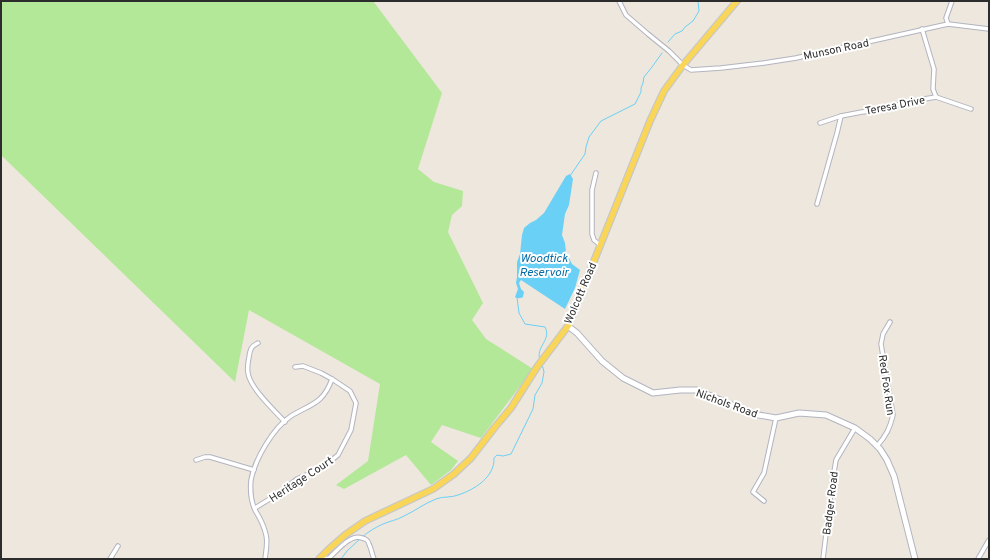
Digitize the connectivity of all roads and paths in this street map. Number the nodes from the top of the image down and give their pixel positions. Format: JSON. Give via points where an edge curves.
{"nodes":[{"id":1,"x":619,"y":1,"type":"edge"},
{"id":2,"x":737,"y":1,"type":"edge"},
{"id":3,"x":952,"y":1,"type":"edge"},
{"id":4,"x":948,"y":24,"type":"junction"},
{"id":5,"x":922,"y":29,"type":"junction"},
{"id":6,"x":989,"y":29,"type":"edge"},
{"id":7,"x":683,"y":65,"type":"junction"},
{"id":8,"x":936,"y":97,"type":"junction"},
{"id":9,"x":971,"y":109,"type":"dead end"},
{"id":10,"x":841,"y":116,"type":"junction"},
{"id":11,"x":820,"y":123,"type":"dead end"},
{"id":12,"x":596,"y":174,"type":"dead end"},
{"id":13,"x":817,"y":204,"type":"dead end"},
{"id":14,"x":600,"y":245,"type":"junction"},
{"id":15,"x":890,"y":322,"type":"dead end"},
{"id":16,"x":568,"y":326,"type":"junction"},
{"id":17,"x":258,"y":343,"type":"dead end"},
{"id":18,"x":295,"y":367,"type":"dead end"},
{"id":19,"x":332,"y":379,"type":"junction"},
{"id":20,"x":776,"y":418,"type":"junction"},
{"id":21,"x":285,"y":422,"type":"junction"},
{"id":22,"x":855,"y":428,"type":"junction"},
{"id":23,"x":877,"y":446,"type":"junction"},
{"id":24,"x":196,"y":460,"type":"dead end"},
{"id":25,"x":254,"y":470,"type":"junction"},
{"id":26,"x":764,"y":501,"type":"dead end"},
{"id":27,"x":255,"y":508,"type":"junction"},
{"id":28,"x":989,"y":540,"type":"edge"},
{"id":29,"x":118,"y":546,"type":"dead end"},
{"id":30,"x":110,"y":559,"type":"edge"},
{"id":31,"x":265,"y":559,"type":"edge"},
{"id":32,"x":319,"y":559,"type":"edge"},
{"id":33,"x":326,"y":559,"type":"edge"},
{"id":34,"x":374,"y":559,"type":"edge"},
{"id":35,"x":823,"y":559,"type":"edge"},
{"id":36,"x":915,"y":559,"type":"edge"},
{"id":37,"x":978,"y":559,"type":"edge"}],
"edges":[{"from":1,"to":7,"type":"street","via":[[626,15]]},
{"from":2,"to":7,"type":"main road","name":"Wolcott Road"},
{"from":3,"to":4,"type":"street","via":[[946,18]]},
{"from":4,"to":5,"type":"street","name":"Munson Road"},
{"from":4,"to":6,"type":"street","name":"Munson Road"},
{"from":5,"to":7,"type":"street","name":"Munson Road","via":[[764,63],[691,70]]},
{"from":5,"to":8,"type":"street","via":[[934,69],[933,89]]},
{"from":7,"to":14,"type":"main road","name":"Wolcott Road","via":[[664,91]]},
{"from":8,"to":9,"type":"street","name":"Teresa Drive"},
{"from":8,"to":10,"type":"street","name":"Teresa Drive"},
{"from":10,"to":11,"type":"street","name":"Teresa Drive"},
{"from":10,"to":13,"type":"street"},
{"from":12,"to":14,"type":"street","via":[[592,190],[592,234]]},
{"from":14,"to":16,"type":"main road","name":"Wolcott Road"},
{"from":15,"to":23,"type":"street","name":"Red Fox Run","via":[[881,344],[893,415],[885,437]]},
{"from":16,"to":20,"type":"street","name":"Nichols Road","via":[[602,361],[623,378],[653,393],[696,390],[753,414]]},
{"from":16,"to":32,"type":"main road","name":"Wolcott Road","via":[[511,408],[471,458],[454,474],[433,489],[365,521]]},
{"from":17,"to":21,"type":"street","via":[[250,349],[248,373],[256,389]]},
{"from":18,"to":19,"type":"street","name":"Heritage Court","via":[[303,366]]},
{"from":19,"to":21,"type":"street","via":[[328,389],[317,402]]},
{"from":19,"to":27,"type":"street","name":"Heritage Court","via":[[350,391],[356,403],[351,430],[338,455],[322,468],[297,479]]},
{"from":20,"to":22,"type":"street","name":"Nichols Road","via":[[799,414],[826,415]]},
{"from":20,"to":26,"type":"street","via":[[764,473],[753,492]]},
{"from":21,"to":25,"type":"street","via":[[260,454]]},
{"from":22,"to":23,"type":"street","name":"Nichols Road"},
{"from":22,"to":35,"type":"street","name":"Badger Road","via":[[836,460]]},
{"from":23,"to":36,"type":"street","name":"Nichols Road","via":[[894,476]]},
{"from":24,"to":25,"type":"street","via":[[210,457]]},
{"from":25,"to":27,"type":"street","via":[[251,495]]},
{"from":27,"to":31,"type":"street","via":[[267,536]]},
{"from":28,"to":37,"type":"street"},
{"from":29,"to":30,"type":"street"},
{"from":33,"to":34,"type":"street","via":[[349,540],[359,536],[368,541]]}]}
